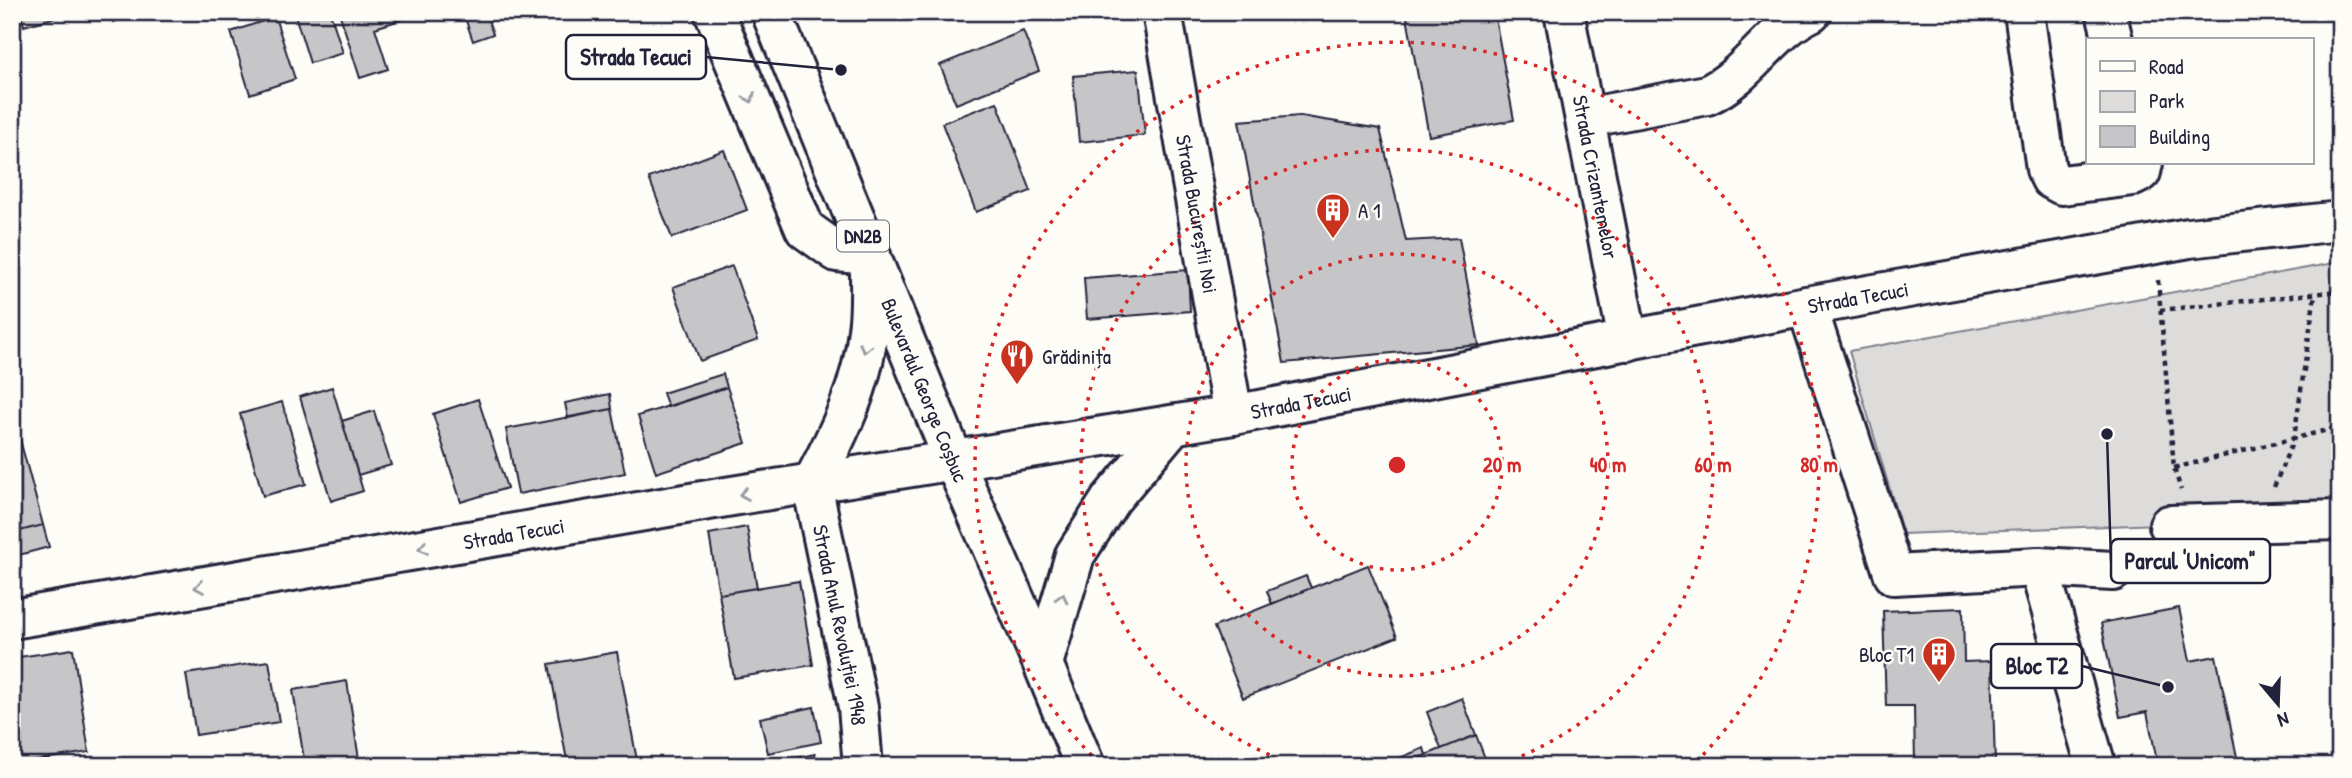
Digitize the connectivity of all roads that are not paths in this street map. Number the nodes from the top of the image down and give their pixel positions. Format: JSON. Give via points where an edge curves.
{"nodes":[{"id":1,"x":714,"y":12,"type":"edge"},
{"id":2,"x":771,"y":12,"type":"edge"},
{"id":3,"x":1162,"y":12,"type":"edge"},
{"id":4,"x":1564,"y":12,"type":"edge"},
{"id":5,"x":1811,"y":12,"type":"edge"},
{"id":6,"x":2024,"y":12,"type":"edge"},
{"id":7,"x":2106,"y":12,"type":"edge"},
{"id":8,"x":2112,"y":38,"type":"edge"},
{"id":9,"x":1584,"y":118,"type":"junction"},
{"id":10,"x":2143,"y":164,"type":"edge"},
{"id":11,"x":2340,"y":221,"type":"edge"},
{"id":12,"x":871,"y":255,"type":"junction"},
{"id":13,"x":1807,"y":306,"type":"junction"},
{"id":14,"x":1628,"y":341,"type":"junction"},
{"id":15,"x":1233,"y":415,"type":"junction"},
{"id":16,"x":1173,"y":425,"type":"junction"},
{"id":17,"x":954,"y":461,"type":"junction"},
{"id":18,"x":812,"y":484,"type":"junction"},
{"id":19,"x":2340,"y":520,"type":"edge"},
{"id":20,"x":2180,"y":525,"type":"road end"},
{"id":21,"x":2039,"y":567,"type":"junction"},
{"id":22,"x":2113,"y":571,"type":"dead end"},
{"id":23,"x":12,"y":619,"type":"edge"},
{"id":24,"x":1043,"y":664,"type":"junction"},
{"id":25,"x":863,"y":766,"type":"edge"},
{"id":26,"x":1085,"y":766,"type":"edge"},
{"id":27,"x":2096,"y":766,"type":"edge"}],
"edges":[{"from":1,"to":12,"type":"main road","one_way":true,"via":[[805,229],[837,252]]},
{"from":2,"to":12,"type":"main road","name":"Bulevardul George Coșbuc","number":"DN2B"},
{"from":3,"to":15,"type":"main road","name":"Strada Bucureștii Noi"},
{"from":4,"to":9,"type":"main road","name":"Strada Crizantemelor"},
{"from":5,"to":9,"type":"main road","via":[[1779,33],[1720,89]]},
{"from":6,"to":10,"type":"main road","via":[[2051,179],[2062,185],[2133,176],[2141,172]]},
{"from":7,"to":8,"type":"main road"},
{"from":9,"to":14,"type":"main road","name":"Strada Crizantemelor"},
{"from":11,"to":13,"type":"main road","name":"Strada Tecuci","via":[[2189,238]]},
{"from":12,"to":17,"type":"main road","name":"Bulevardul George Coșbuc","number":"DN2B"},
{"from":12,"to":18,"type":"main road","one_way":true,"via":[[869,330],[861,372],[850,408]]},
{"from":13,"to":14,"type":"main road","name":"Strada Tecuci"},
{"from":13,"to":21,"type":"main road","via":[[1894,575]]},
{"from":14,"to":15,"type":"main road","name":"Strada Tecuci"},
{"from":15,"to":16,"type":"main road","name":"Strada Tecuci"},
{"from":16,"to":17,"type":"main road","name":"Strada Tecuci"},
{"from":24,"to":16,"type":"main road","one_way":true,"via":[[1074,555],[1111,499]]},
{"from":17,"to":18,"type":"main road","name":"Strada Tecuci"},
{"from":17,"to":24,"type":"main road","name":"Bulevardul George Coșbuc","number":"DN2B"},
{"from":18,"to":23,"type":"main road","name":"Strada Tecuci","one_way":true},
{"from":18,"to":25,"type":"main road","name":"Strada Anul Revoluției 1948","via":[[858,707]]},
{"from":19,"to":20,"type":"main road"},
{"from":21,"to":22,"type":"main road"},
{"from":21,"to":27,"type":"main road"},
{"from":24,"to":26,"type":"main road","name":"Bulevardul George Coșbuc","number":"DN2B"}]}
